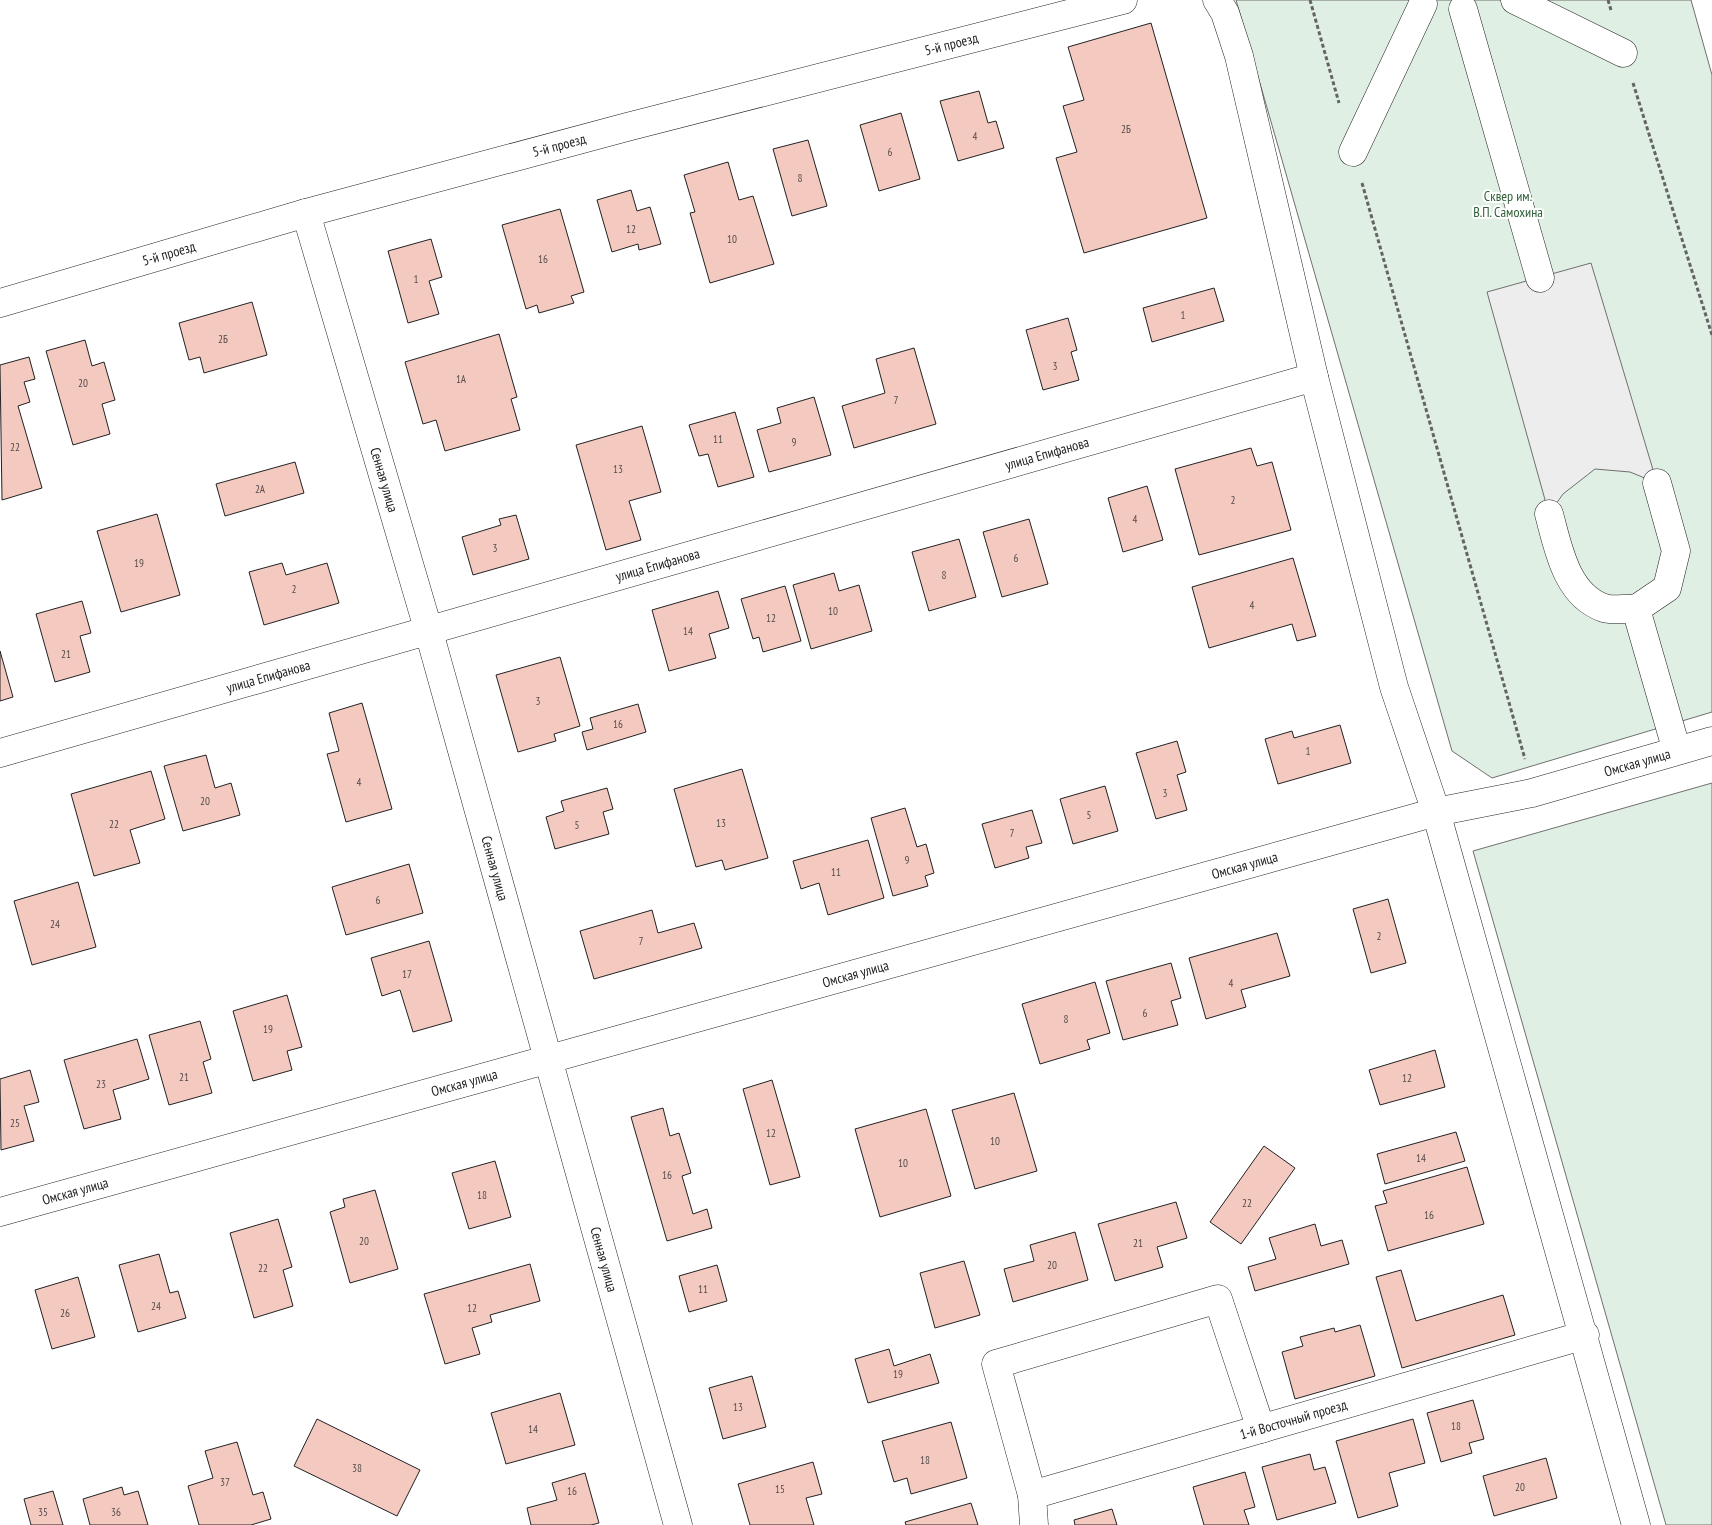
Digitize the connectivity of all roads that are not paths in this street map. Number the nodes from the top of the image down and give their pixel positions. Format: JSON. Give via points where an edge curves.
{"nodes":[{"id":1,"x":1123,"y":0,"type":"edge"},
{"id":2,"x":1217,"y":0,"type":"edge"},
{"id":3,"x":1516,"y":0,"type":"edge"},
{"id":4,"x":1422,"y":2,"type":"edge"},
{"id":5,"x":1471,"y":5,"type":"edge"},
{"id":6,"x":1624,"y":53,"type":"road end"},
{"id":7,"x":1353,"y":152,"type":"road end"},
{"id":8,"x":306,"y":214,"type":"junction"},
{"id":9,"x":1540,"y":278,"type":"dead end"},
{"id":10,"x":0,"y":303,"type":"edge"},
{"id":11,"x":1314,"y":377,"type":"junction"},
{"id":12,"x":1657,"y":483,"type":"dead end"},
{"id":13,"x":1549,"y":514,"type":"dead end"},
{"id":14,"x":1636,"y":609,"type":"junction"},
{"id":15,"x":429,"y":632,"type":"junction"},
{"id":16,"x":1674,"y":741,"type":"dead end"},
{"id":17,"x":1712,"y":741,"type":"edge"},
{"id":18,"x":0,"y":753,"type":"edge"},
{"id":19,"x":1436,"y":812,"type":"junction"},
{"id":20,"x":547,"y":1061,"type":"junction"},
{"id":21,"x":0,"y":1212,"type":"edge"},
{"id":22,"x":1584,"y":1336,"type":"junction"},
{"id":23,"x":1261,"y":1429,"type":"junction"},
{"id":24,"x":1032,"y":1495,"type":"junction"},
{"id":25,"x":678,"y":1525,"type":"edge"},
{"id":26,"x":1034,"y":1525,"type":"edge"},
{"id":27,"x":1636,"y":1525,"type":"edge"}],
"edges":[{"from":1,"to":8,"type":"street","name":"5-й проезд","via":[[627,127]]},
{"from":2,"to":11,"type":"street","via":[[1225,13],[1239,56]]},
{"from":3,"to":6,"type":"street"},
{"from":4,"to":5,"type":"street","via":[[1447,12]]},
{"from":4,"to":7,"type":"street"},
{"from":5,"to":9,"type":"street"},
{"from":8,"to":10,"type":"street","name":"5-й проезд"},
{"from":8,"to":15,"type":"street","name":"Сенная улица"},
{"from":11,"to":15,"type":"street","name":"улица Епифанова"},
{"from":11,"to":19,"type":"street","via":[[1394,687]]},
{"from":12,"to":14,"type":"street","via":[[1676,551],[1667,588]]},
{"from":13,"to":14,"type":"street","via":[[1562,564],[1583,594],[1605,608]]},
{"from":14,"to":16,"type":"street"},
{"from":15,"to":18,"type":"street","name":"улица Епифанова"},
{"from":15,"to":20,"type":"street","name":"Сенная улица"},
{"from":17,"to":19,"type":"street","name":"Омская улица","via":[[1532,793]]},
{"from":19,"to":20,"type":"street","name":"Омская улица"},
{"from":19,"to":22,"type":"street"},
{"from":20,"to":21,"type":"street","name":"Омская улица"},
{"from":20,"to":25,"type":"street","name":"Сенная улица"},
{"from":22,"to":23,"type":"street","name":"1-й Восточный проезд"},
{"from":22,"to":27,"type":"street"},
{"from":23,"to":24,"type":"street","name":"1-й Восточный проезд"},
{"from":23,"to":24,"type":"street","via":[[1218,1299],[996,1364]]},
{"from":24,"to":26,"type":"street"}]}
